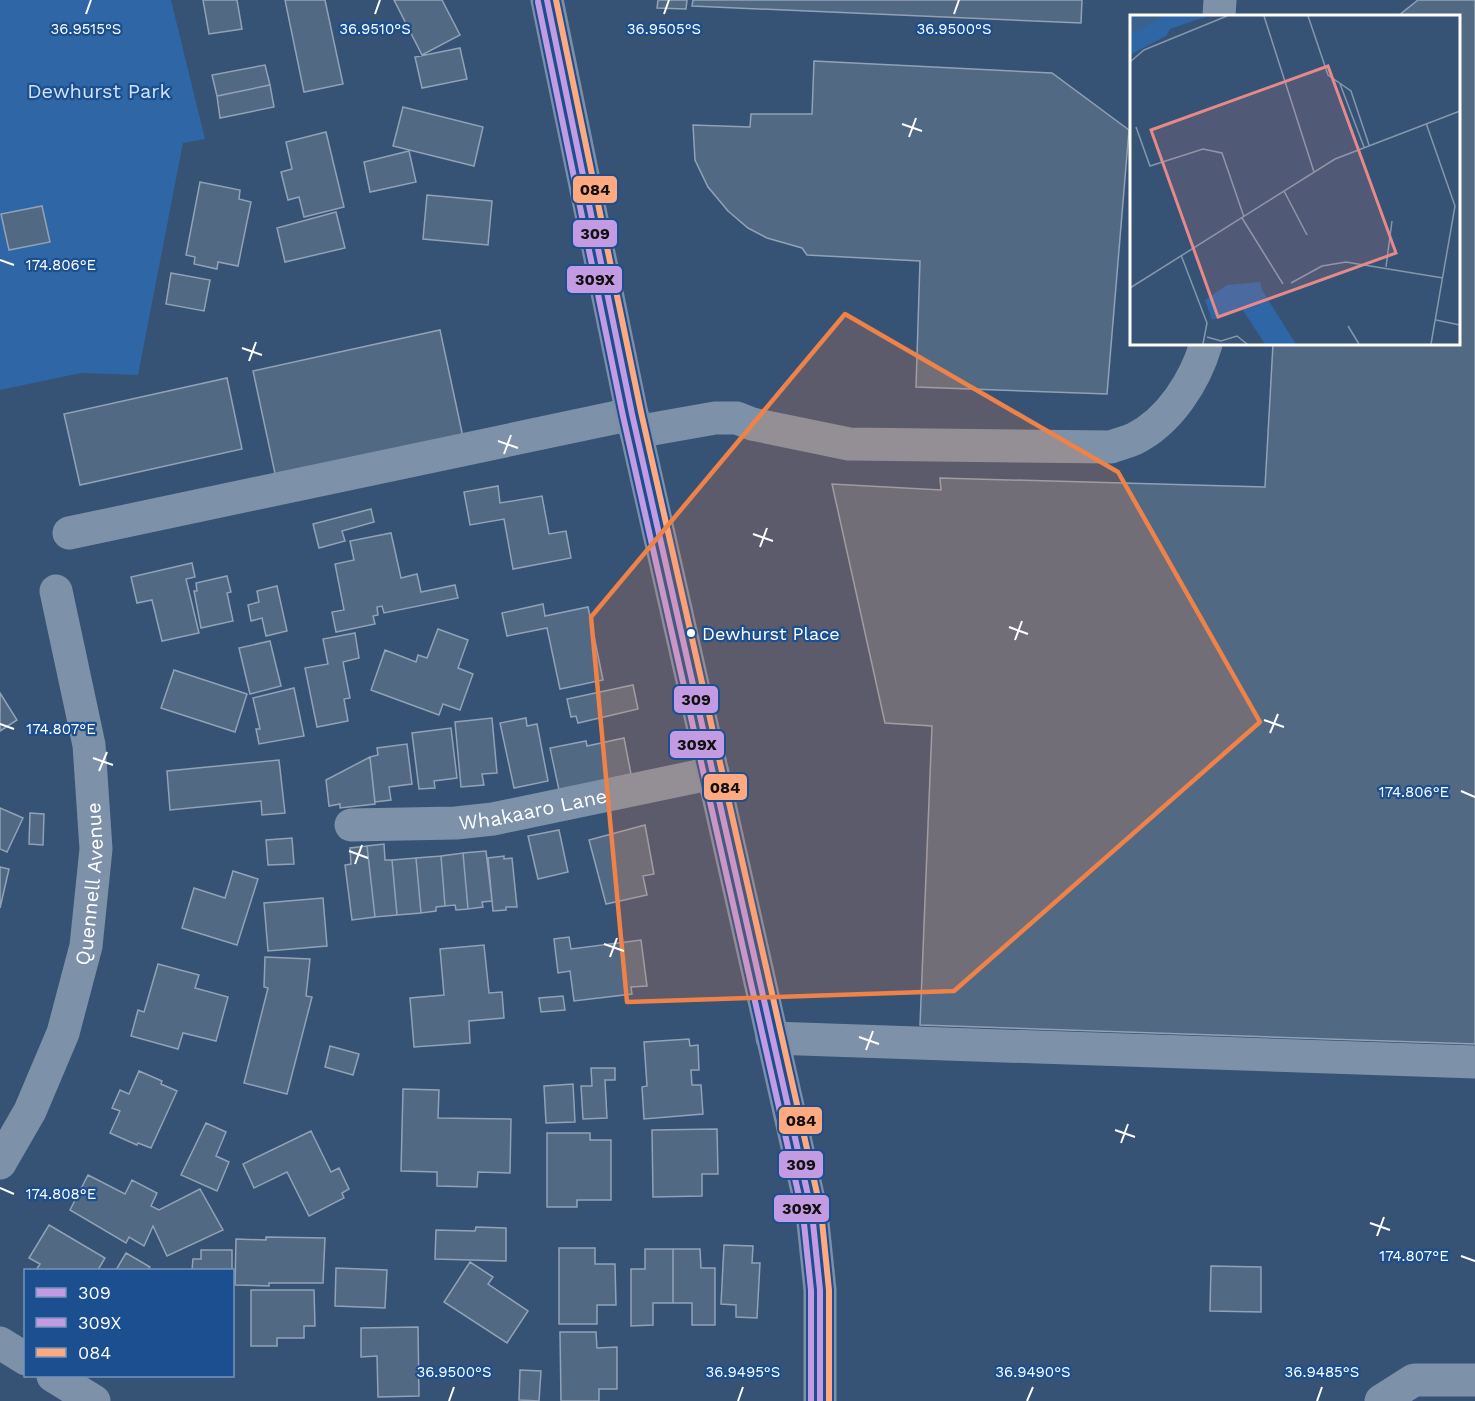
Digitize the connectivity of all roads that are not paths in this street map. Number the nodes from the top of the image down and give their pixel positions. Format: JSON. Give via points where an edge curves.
{"nodes":[{"id":1,"x":547,"y":0,"type":"edge"},
{"id":2,"x":1220,"y":0,"type":"edge"},
{"id":3,"x":1219,"y":15,"type":"edge"},
{"id":4,"x":1206,"y":345,"type":"edge"},
{"id":5,"x":634,"y":423,"type":"junction"},
{"id":6,"x":69,"y":533,"type":"dead end"},
{"id":7,"x":56,"y":591,"type":"dead end"},
{"id":8,"x":713,"y":773,"type":"junction"},
{"id":9,"x":351,"y":825,"type":"dead end"},
{"id":10,"x":772,"y":1038,"type":"junction"},
{"id":11,"x":1475,"y":1062,"type":"edge"},
{"id":12,"x":0,"y":1163,"type":"edge"},
{"id":13,"x":0,"y":1343,"type":"edge"},
{"id":14,"x":24,"y":1358,"type":"edge"},
{"id":15,"x":55,"y":1377,"type":"edge"},
{"id":16,"x":1475,"y":1380,"type":"edge"},
{"id":17,"x":94,"y":1401,"type":"edge"},
{"id":18,"x":820,"y":1401,"type":"edge"},
{"id":19,"x":1381,"y":1401,"type":"edge"}],
"edges":[{"from":1,"to":5,"type":"main road"},
{"from":2,"to":3,"type":"street"},
{"from":4,"to":5,"type":"street","via":[[1179,400],[1135,439],[1111,447],[849,444],[737,418]]},
{"from":5,"to":6,"type":"street"},
{"from":5,"to":8,"type":"main road"},
{"from":7,"to":12,"type":"street","name":"Quennell Avenue","via":[[89,745],[96,849],[86,946],[63,1032],[30,1111]]},
{"from":8,"to":9,"type":"street","name":"Whakaaro Lane","via":[[493,819]]},
{"from":8,"to":10,"type":"main road"},
{"from":10,"to":11,"type":"street"},
{"from":10,"to":18,"type":"main road","via":[[812,1213],[820,1290]]},
{"from":13,"to":14,"type":"street"},
{"from":15,"to":17,"type":"street"},
{"from":16,"to":19,"type":"street","via":[[1414,1380]]}]}
